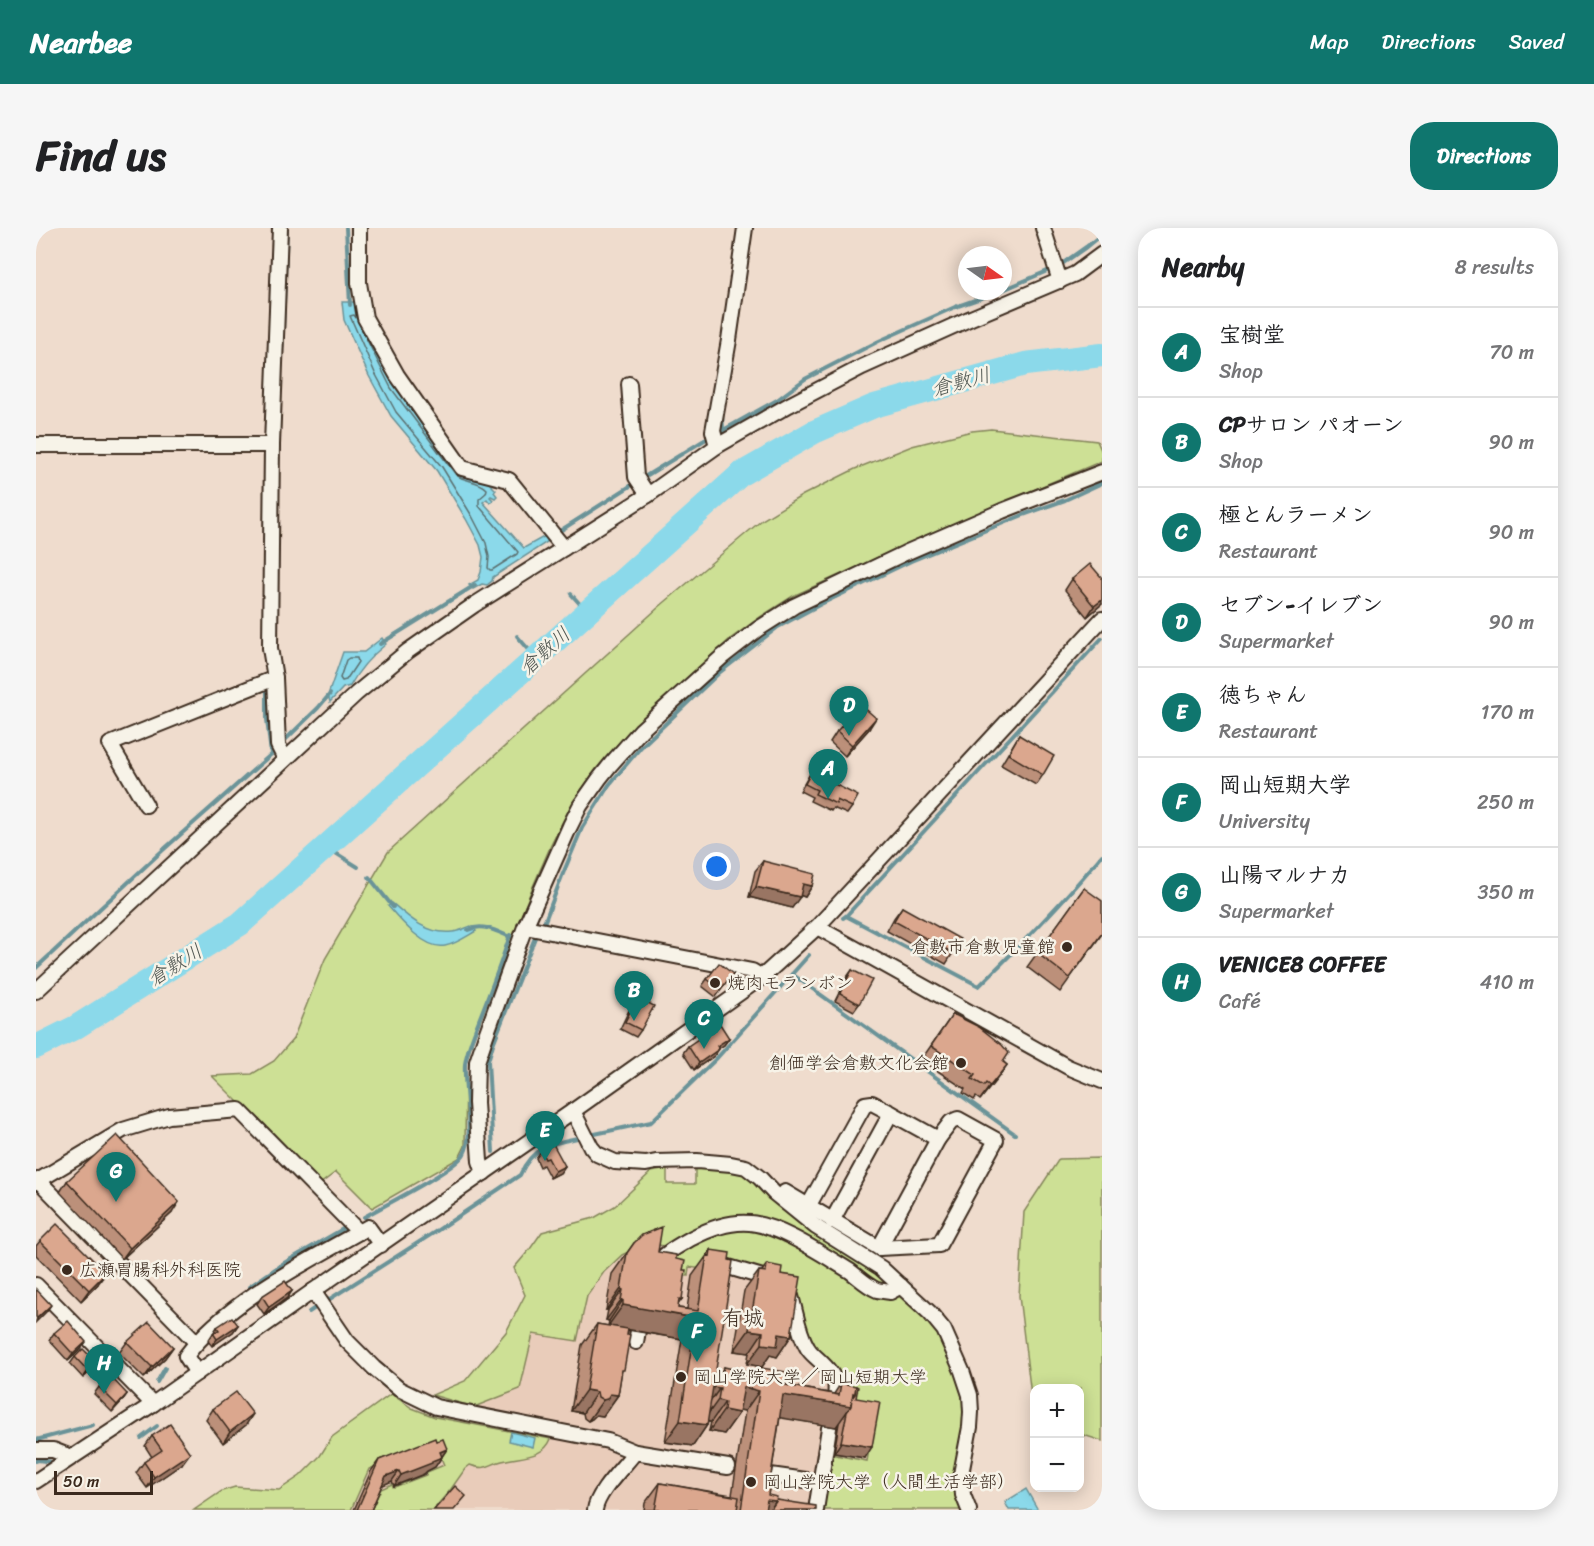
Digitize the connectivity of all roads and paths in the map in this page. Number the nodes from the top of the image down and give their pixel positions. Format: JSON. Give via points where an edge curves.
{"nodes":[{"id":1,"x":280,"y":228,"type":"edge"},
{"id":2,"x":359,"y":228,"type":"edge"},
{"id":3,"x":745,"y":228,"type":"edge"},
{"id":4,"x":1043,"y":228,"type":"edge"},
{"id":5,"x":1102,"y":254,"type":"edge"},
{"id":6,"x":1057,"y":272,"type":"junction"},
{"id":7,"x":629,"y":384,"type":"dead end"},
{"id":8,"x":715,"y":439,"type":"junction"},
{"id":9,"x":36,"y":445,"type":"edge"},
{"id":10,"x":272,"y":445,"type":"junction"},
{"id":11,"x":1102,"y":472,"type":"edge"},
{"id":12,"x":641,"y":486,"type":"junction"},
{"id":13,"x":557,"y":539,"type":"junction"},
{"id":14,"x":1102,"y":619,"type":"edge"},
{"id":15,"x":275,"y":678,"type":"junction"},
{"id":16,"x":281,"y":752,"type":"junction"},
{"id":17,"x":146,"y":805,"type":"dead end"},
{"id":18,"x":817,"y":927,"type":"junction"},
{"id":19,"x":534,"y":929,"type":"junction"},
{"id":20,"x":762,"y":977,"type":"junction"},
{"id":21,"x":36,"y":991,"type":"edge"},
{"id":22,"x":1102,"y":1082,"type":"edge"},
{"id":23,"x":573,"y":1111,"type":"junction"},
{"id":24,"x":891,"y":1113,"type":"junction"},
{"id":25,"x":938,"y":1139,"type":"junction"},
{"id":26,"x":484,"y":1173,"type":"junction"},
{"id":27,"x":760,"y":1178,"type":"junction"},
{"id":28,"x":37,"y":1181,"type":"edge"},
{"id":29,"x":810,"y":1203,"type":"dead end"},
{"id":30,"x":832,"y":1221,"type":"junction"},
{"id":31,"x":359,"y":1232,"type":"junction"},
{"id":32,"x":381,"y":1245,"type":"junction"},
{"id":33,"x":879,"y":1248,"type":"junction"},
{"id":34,"x":725,"y":1266,"type":"edge"},
{"id":35,"x":651,"y":1274,"type":"edge"},
{"id":36,"x":36,"y":1285,"type":"edge"},
{"id":37,"x":900,"y":1286,"type":"junction"},
{"id":38,"x":320,"y":1300,"type":"junction"},
{"id":39,"x":196,"y":1342,"type":"junction"},
{"id":40,"x":197,"y":1373,"type":"junction"},
{"id":41,"x":834,"y":1403,"type":"edge"},
{"id":42,"x":153,"y":1404,"type":"junction"},
{"id":43,"x":829,"y":1428,"type":"dead end"},
{"id":44,"x":36,"y":1450,"type":"edge"},
{"id":45,"x":635,"y":1452,"type":"junction"},
{"id":46,"x":71,"y":1457,"type":"junction"},
{"id":47,"x":728,"y":1467,"type":"dead end"},
{"id":48,"x":763,"y":1474,"type":"edge"},
{"id":49,"x":36,"y":1481,"type":"edge"},
{"id":50,"x":820,"y":1482,"type":"junction"},
{"id":51,"x":595,"y":1510,"type":"edge"},
{"id":52,"x":816,"y":1510,"type":"edge"},
{"id":53,"x":969,"y":1510,"type":"edge"}],
"edges":[{"from":1,"to":10,"type":"street"},
{"from":2,"to":13,"type":"street","via":[[358,283],[365,318],[397,375],[462,468],[509,480]]},
{"from":3,"to":8,"type":"street"},
{"from":4,"to":6,"type":"street"},
{"from":5,"to":6,"type":"street","via":[[1075,274]]},
{"from":6,"to":8,"type":"street","via":[[971,318]]},
{"from":7,"to":12,"type":"street"},
{"from":8,"to":12,"type":"street"},
{"from":9,"to":10,"type":"street"},
{"from":10,"to":15,"type":"street","via":[[270,648]]},
{"from":11,"to":19,"type":"street","via":[[1002,511],[828,588],[758,629],[722,657],[642,730],[580,806]]},
{"from":12,"to":13,"type":"street"},
{"from":13,"to":16,"type":"street"},
{"from":14,"to":18,"type":"street"},
{"from":15,"to":16,"type":"street"},
{"from":15,"to":17,"type":"street","via":[[110,744]]},
{"from":16,"to":21,"type":"street"},
{"from":18,"to":20,"type":"street"},
{"from":18,"to":22,"type":"street"},
{"from":19,"to":20,"type":"street","via":[[752,971]]},
{"from":19,"to":26,"type":"street","via":[[477,1062],[478,1138]]},
{"from":20,"to":23,"type":"street"},
{"from":23,"to":26,"type":"street"},
{"from":23,"to":27,"type":"street","via":[[597,1154],[605,1159],[646,1164],[731,1164],[746,1167]]},
{"from":24,"to":25,"type":"street"},
{"from":24,"to":29,"type":"street","via":[[872,1103],[865,1104]]},
{"from":24,"to":30,"type":"street"},
{"from":25,"to":33,"type":"street"},
{"from":25,"to":33,"type":"street","via":[[958,1119],[996,1140],[939,1245]]},
{"from":26,"to":32,"type":"street"},
{"from":27,"to":30,"type":"street"},
{"from":27,"to":37,"type":"street","via":[[816,1227],[881,1268]]},
{"from":28,"to":31,"type":"street","via":[[123,1130],[169,1116],[239,1110]]},
{"from":28,"to":39,"type":"street"},
{"from":30,"to":33,"type":"street"},
{"from":31,"to":32,"type":"street","via":[[368,1227]]},
{"from":31,"to":39,"type":"street","via":[[270,1284]]},
{"from":32,"to":38,"type":"street"},
{"from":34,"to":41,"type":"street","via":[[777,1281],[784,1287],[791,1296],[808,1350],[834,1377]]},
{"from":35,"to":37,"type":"street","via":[[658,1261],[700,1233],[729,1224],[750,1223],[807,1245],[876,1290],[890,1292]]},
{"from":36,"to":42,"type":"street"},
{"from":37,"to":53,"type":"street","via":[[944,1330],[970,1395],[970,1427],[961,1474]]},
{"from":38,"to":40,"type":"street"},
{"from":38,"to":45,"type":"street","via":[[347,1341],[408,1394],[436,1407],[608,1441]]},
{"from":39,"to":40,"type":"street","via":[[186,1356]]},
{"from":40,"to":42,"type":"street"},
{"from":42,"to":46,"type":"street"},
{"from":43,"to":50,"type":"street"},
{"from":44,"to":46,"type":"street","via":[[53,1450]]},
{"from":45,"to":47,"type":"street"},
{"from":45,"to":51,"type":"street","via":[[596,1503]]},
{"from":46,"to":49,"type":"street"},
{"from":48,"to":50,"type":"street"},
{"from":50,"to":52,"type":"street"}]}
